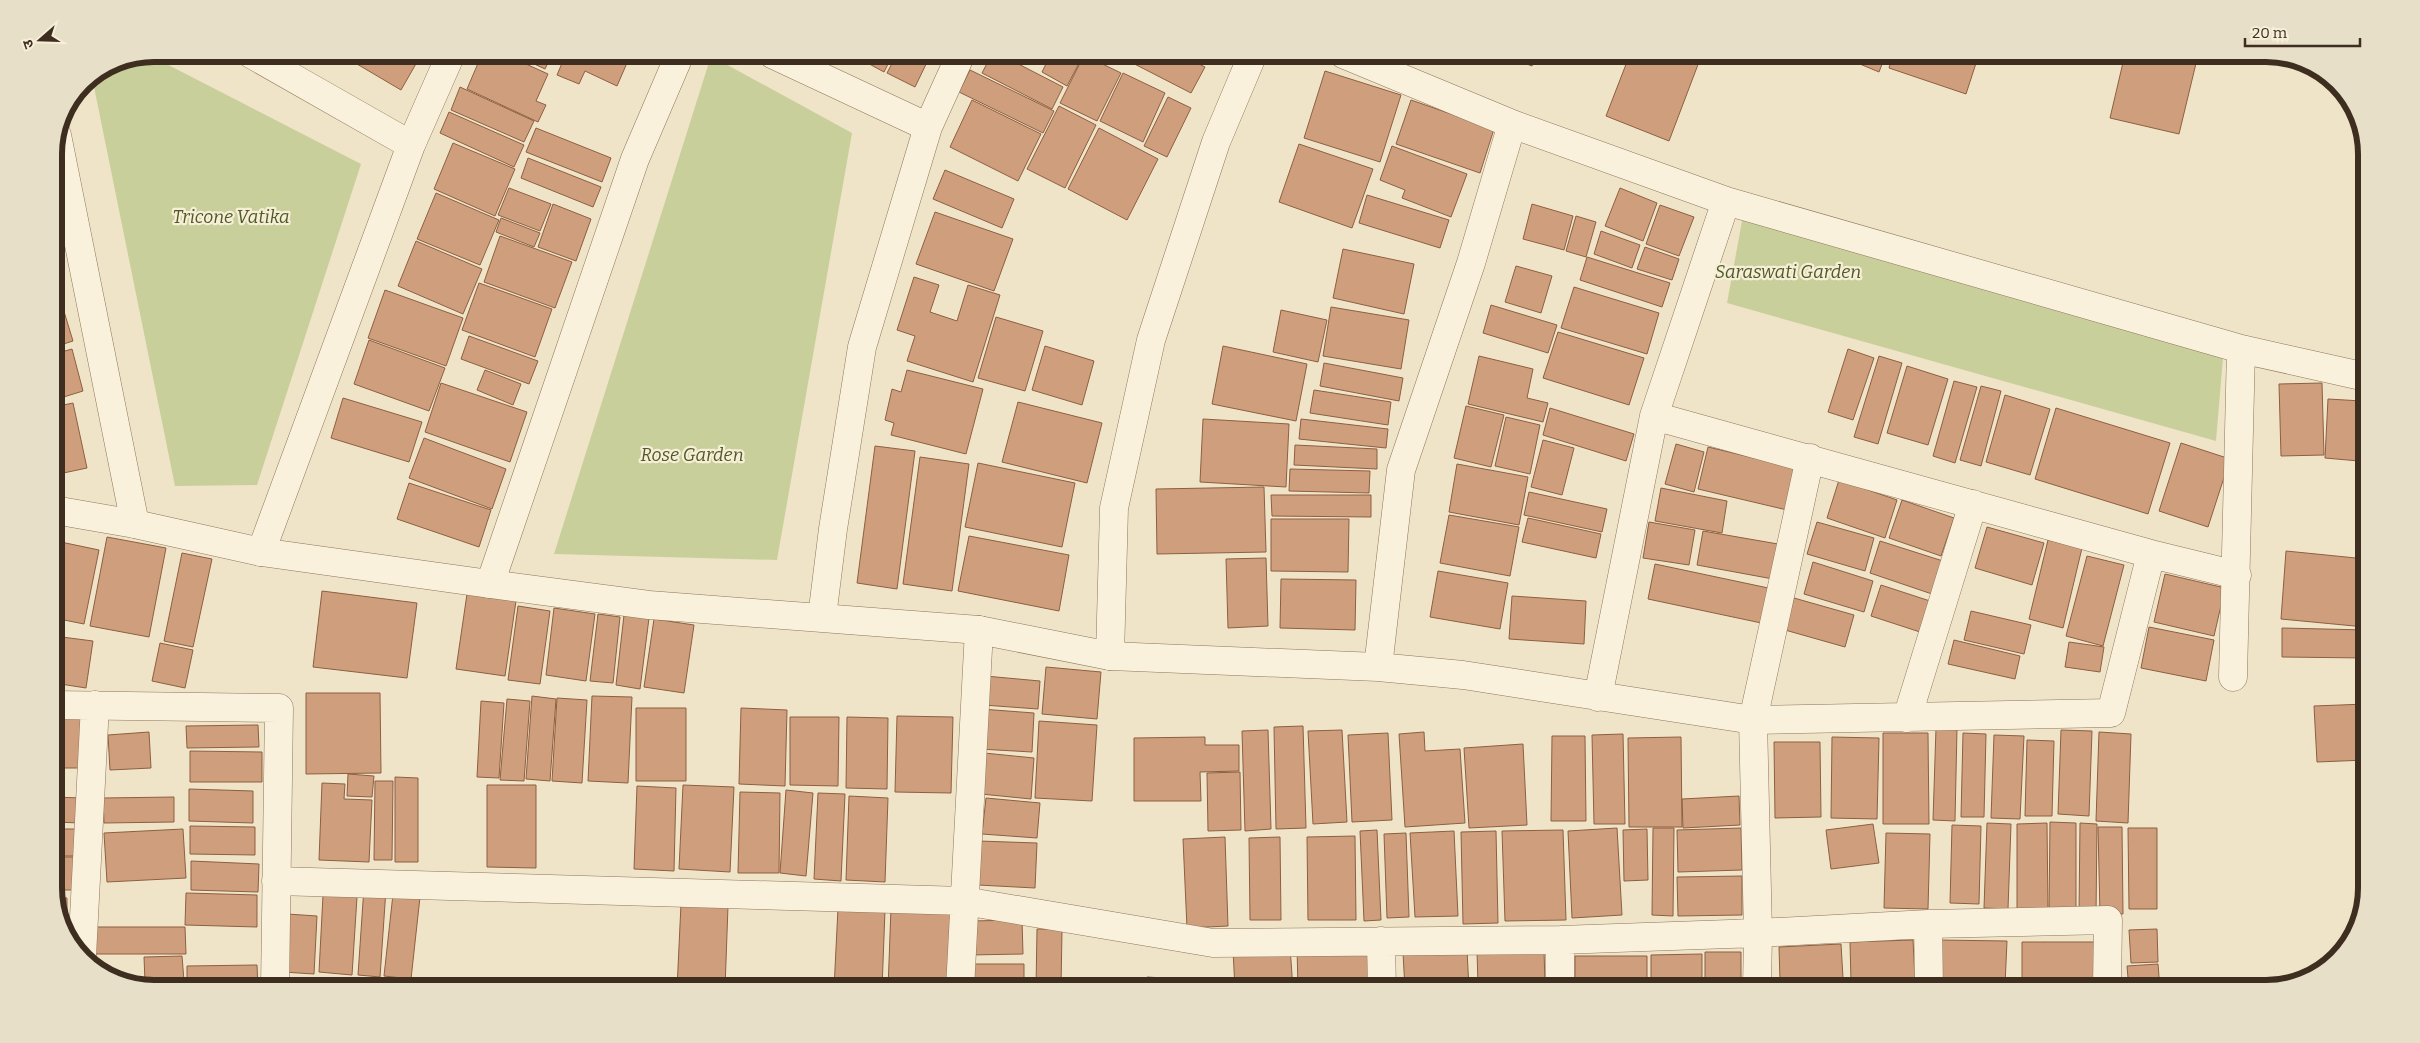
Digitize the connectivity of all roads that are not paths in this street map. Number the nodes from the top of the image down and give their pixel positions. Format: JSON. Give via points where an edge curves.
{"nodes":[{"id":1,"x":1249,"y":62,"type":"edge"},
{"id":2,"x":1363,"y":62,"type":"edge"},
{"id":3,"x":268,"y":63,"type":"edge"},
{"id":4,"x":447,"y":63,"type":"edge"},
{"id":5,"x":676,"y":63,"type":"edge"},
{"id":6,"x":791,"y":63,"type":"edge"},
{"id":7,"x":957,"y":63,"type":"edge"},
{"id":8,"x":1512,"y":124,"type":"junction"},
{"id":9,"x":928,"y":126,"type":"junction"},
{"id":10,"x":411,"y":145,"type":"junction"},
{"id":11,"x":63,"y":165,"type":"edge"},
{"id":12,"x":1726,"y":201,"type":"junction"},
{"id":13,"x":2241,"y":349,"type":"junction"},
{"id":14,"x":2357,"y":375,"type":"edge"},
{"id":15,"x":1654,"y":416,"type":"junction"},
{"id":16,"x":1810,"y":458,"type":"junction"},
{"id":17,"x":1973,"y":504,"type":"junction"},
{"id":18,"x":63,"y":512,"type":"edge"},
{"id":19,"x":135,"y":524,"type":"junction"},
{"id":20,"x":261,"y":552,"type":"junction"},
{"id":21,"x":2152,"y":554,"type":"junction"},
{"id":22,"x":2237,"y":574,"type":"junction"},
{"id":23,"x":490,"y":584,"type":"junction"},
{"id":24,"x":822,"y":617,"type":"junction"},
{"id":25,"x":979,"y":630,"type":"junction"},
{"id":26,"x":1110,"y":656,"type":"junction"},
{"id":27,"x":1378,"y":666,"type":"junction"},
{"id":28,"x":2233,"y":677,"type":"dead end"},
{"id":29,"x":1598,"y":697,"type":"junction"},
{"id":30,"x":63,"y":704,"type":"edge"},
{"id":31,"x":95,"y":705,"type":"junction"},
{"id":32,"x":1907,"y":718,"type":"junction"},
{"id":33,"x":1753,"y":720,"type":"junction"},
{"id":34,"x":276,"y":881,"type":"junction"},
{"id":35,"x":964,"y":901,"type":"junction"},
{"id":36,"x":1928,"y":924,"type":"junction"},
{"id":37,"x":1758,"y":933,"type":"junction"},
{"id":38,"x":1560,"y":940,"type":"junction"},
{"id":39,"x":1381,"y":941,"type":"junction"},
{"id":40,"x":83,"y":946,"type":"edge"},
{"id":41,"x":275,"y":981,"type":"edge"},
{"id":42,"x":960,"y":981,"type":"edge"},
{"id":43,"x":1382,"y":981,"type":"edge"},
{"id":44,"x":1560,"y":981,"type":"edge"},
{"id":45,"x":1757,"y":981,"type":"edge"},
{"id":46,"x":1929,"y":981,"type":"edge"},
{"id":47,"x":2107,"y":981,"type":"edge"}],
"edges":[{"from":1,"to":26,"type":"street","via":[[1216,142],[1151,340],[1114,508]]},
{"from":2,"to":8,"type":"street"},
{"from":3,"to":10,"type":"street"},
{"from":4,"to":10,"type":"street"},
{"from":5,"to":23,"type":"street","via":[[635,159]]},
{"from":6,"to":9,"type":"street"},
{"from":7,"to":9,"type":"street"},
{"from":8,"to":12,"type":"street"},
{"from":8,"to":27,"type":"street","via":[[1401,470]]},
{"from":9,"to":24,"type":"street","via":[[862,347]]},
{"from":10,"to":20,"type":"street"},
{"from":11,"to":19,"type":"street"},
{"from":12,"to":13,"type":"street"},
{"from":12,"to":15,"type":"street"},
{"from":13,"to":14,"type":"street"},
{"from":13,"to":22,"type":"street"},
{"from":15,"to":16,"type":"street"},
{"from":15,"to":29,"type":"street"},
{"from":16,"to":17,"type":"street"},
{"from":16,"to":33,"type":"street"},
{"from":17,"to":21,"type":"street"},
{"from":17,"to":32,"type":"street"},
{"from":18,"to":19,"type":"street"},
{"from":19,"to":20,"type":"street"},
{"from":20,"to":23,"type":"street"},
{"from":21,"to":22,"type":"street"},
{"from":21,"to":32,"type":"street","via":[[2111,713]]},
{"from":22,"to":28,"type":"street"},
{"from":23,"to":24,"type":"street","via":[[648,605]]},
{"from":24,"to":25,"type":"street"},
{"from":25,"to":26,"type":"street"},
{"from":25,"to":35,"type":"street"},
{"from":26,"to":27,"type":"street"},
{"from":27,"to":29,"type":"street"},
{"from":29,"to":33,"type":"street"},
{"from":30,"to":31,"type":"street"},
{"from":31,"to":34,"type":"street","via":[[279,708]]},
{"from":31,"to":40,"type":"street"},
{"from":32,"to":33,"type":"street"},
{"from":33,"to":37,"type":"street"},
{"from":34,"to":35,"type":"street"},
{"from":34,"to":41,"type":"street"},
{"from":35,"to":39,"type":"street","via":[[1213,943]]},
{"from":35,"to":42,"type":"street"},
{"from":36,"to":37,"type":"street"},
{"from":36,"to":46,"type":"street"},
{"from":36,"to":47,"type":"street","via":[[2108,920]]},
{"from":37,"to":38,"type":"street"},
{"from":37,"to":45,"type":"street"},
{"from":38,"to":39,"type":"street"},
{"from":38,"to":44,"type":"street"},
{"from":39,"to":43,"type":"street"}]}
